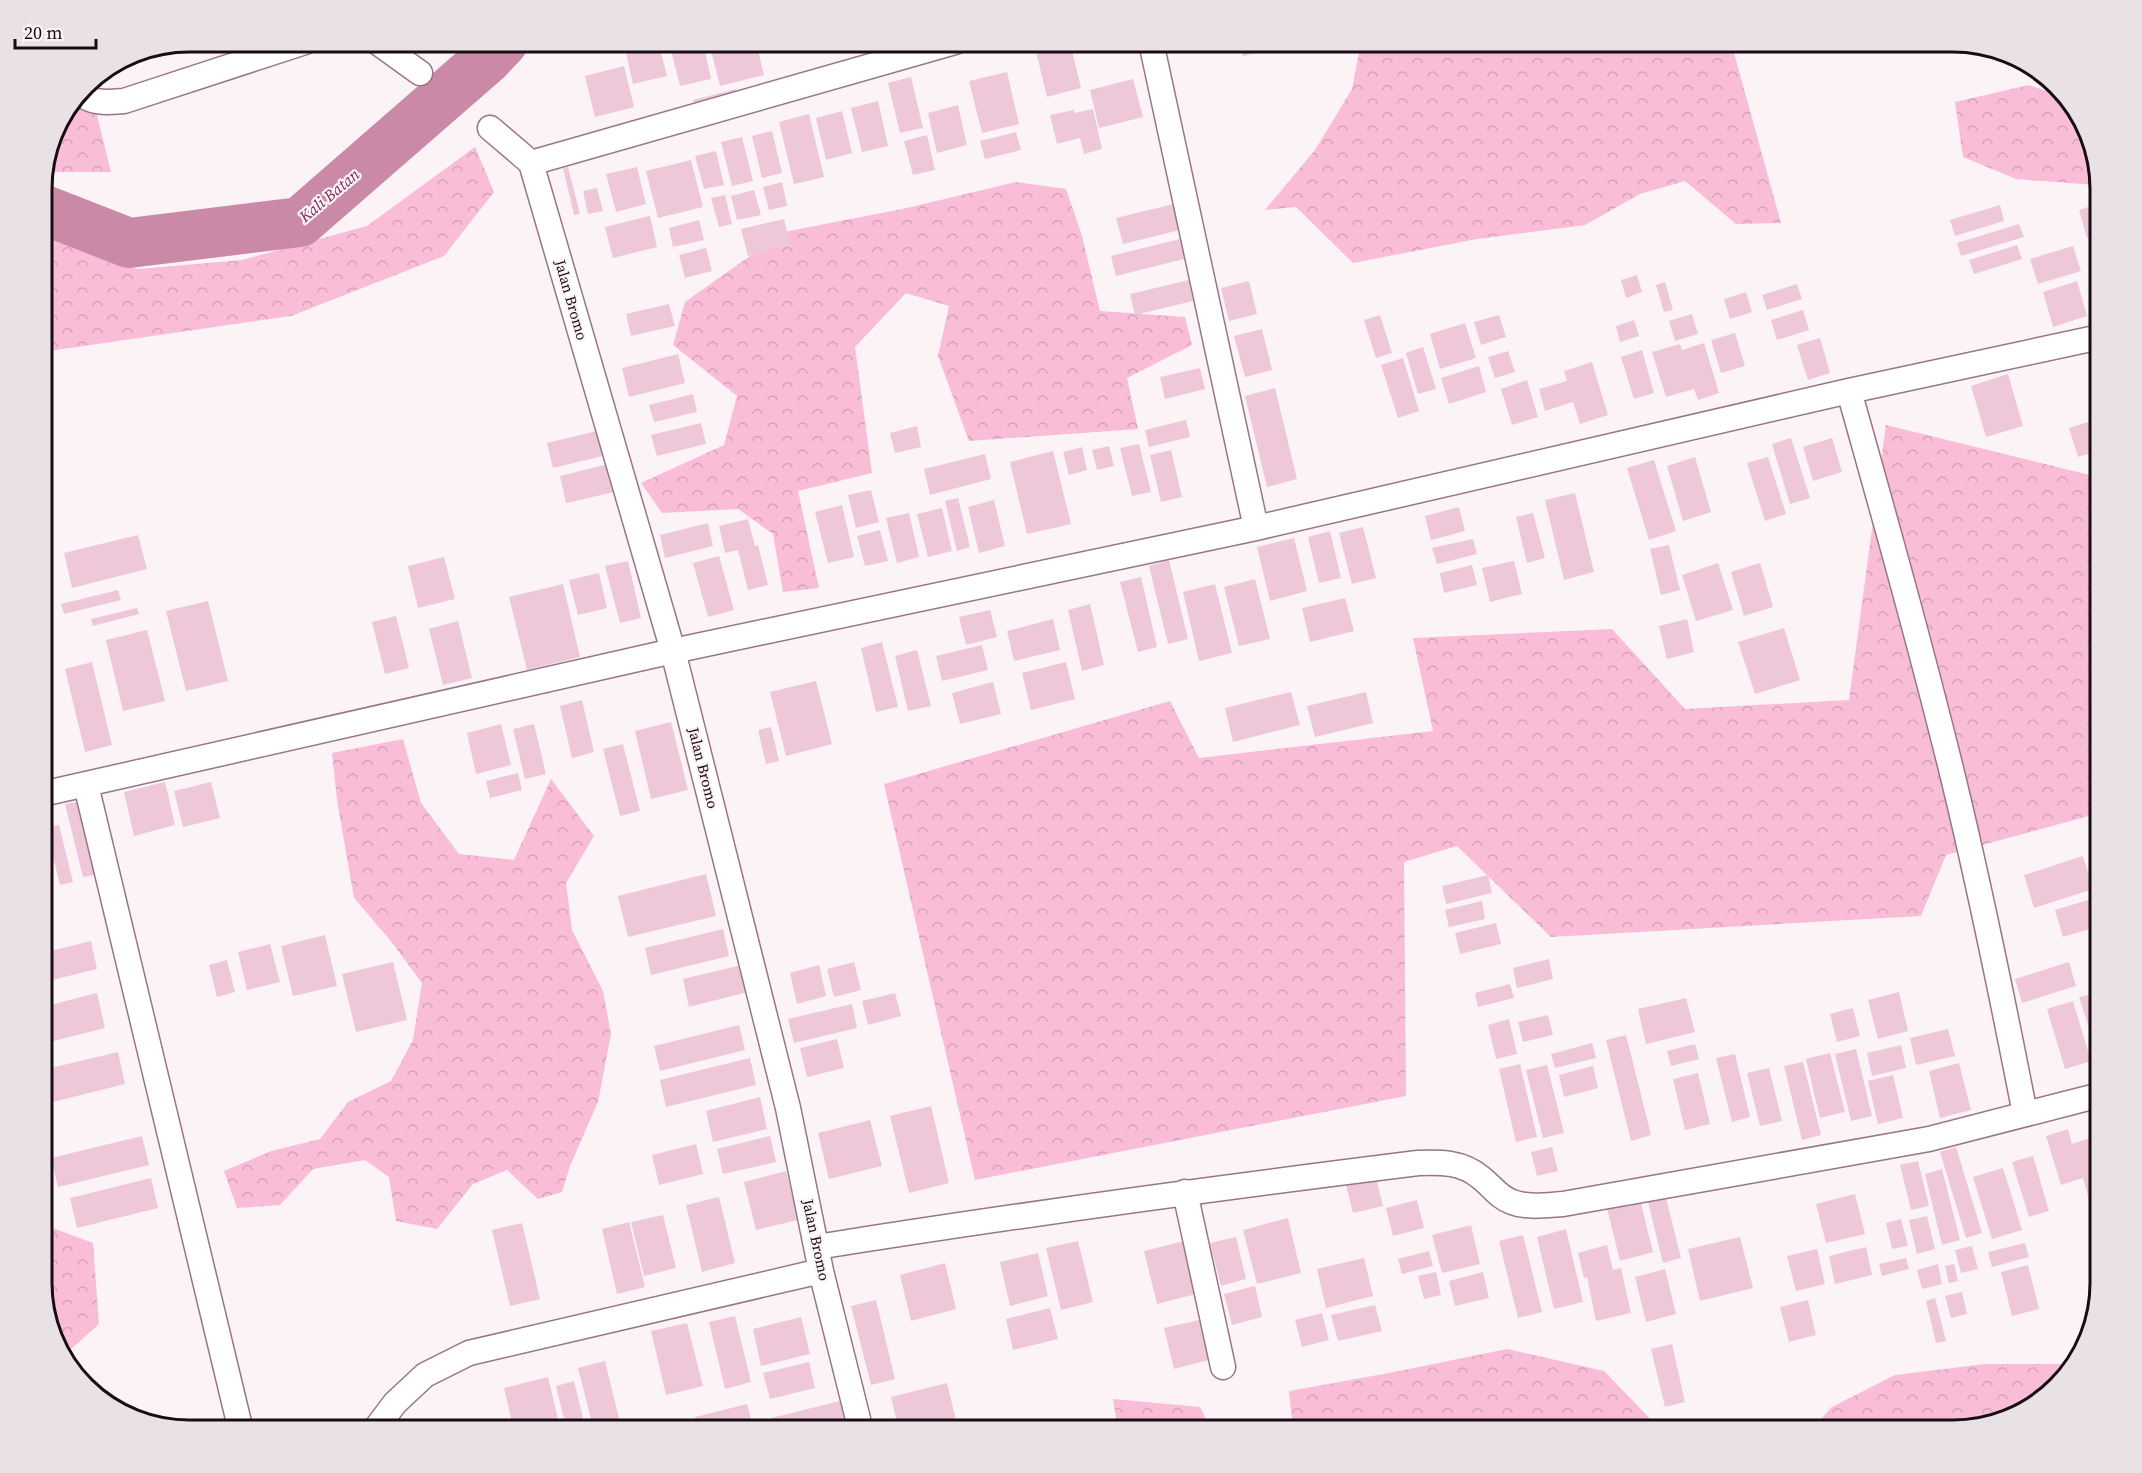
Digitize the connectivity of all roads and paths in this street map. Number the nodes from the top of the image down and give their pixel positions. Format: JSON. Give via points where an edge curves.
{"nodes":[{"id":1,"x":274,"y":52,"type":"edge"},
{"id":2,"x":391,"y":52,"type":"edge"},
{"id":3,"x":920,"y":52,"type":"edge"},
{"id":4,"x":1153,"y":52,"type":"edge"},
{"id":5,"x":420,"y":73,"type":"dead end"},
{"id":6,"x":88,"y":98,"type":"edge"},
{"id":7,"x":490,"y":128,"type":"dead end"},
{"id":8,"x":531,"y":163,"type":"junction"},
{"id":9,"x":2090,"y":338,"type":"edge"},
{"id":10,"x":1849,"y":391,"type":"junction"},
{"id":11,"x":1256,"y":528,"type":"junction"},
{"id":12,"x":673,"y":651,"type":"junction"},
{"id":13,"x":86,"y":785,"type":"junction"},
{"id":14,"x":53,"y":792,"type":"edge"},
{"id":15,"x":2090,"y":1098,"type":"edge"},
{"id":16,"x":2025,"y":1114,"type":"junction"},
{"id":17,"x":1185,"y":1192,"type":"junction"},
{"id":18,"x":817,"y":1247,"type":"junction"},
{"id":19,"x":821,"y":1271,"type":"junction"},
{"id":20,"x":1223,"y":1367,"type":"dead end"},
{"id":21,"x":238,"y":1420,"type":"edge"},
{"id":22,"x":382,"y":1420,"type":"edge"},
{"id":23,"x":858,"y":1420,"type":"edge"}],
"edges":[{"from":1,"to":6,"type":"street","via":[[124,101],[101,103]]},
{"from":2,"to":5,"type":"street"},
{"from":3,"to":8,"type":"street"},
{"from":4,"to":11,"type":"street"},
{"from":7,"to":8,"type":"street"},
{"from":8,"to":12,"type":"street","name":"Jalan Bromo"},
{"from":9,"to":10,"type":"street"},
{"from":10,"to":11,"type":"street"},
{"from":10,"to":16,"type":"street","via":[[1953,779]]},
{"from":11,"to":12,"type":"street"},
{"from":12,"to":13,"type":"street"},
{"from":12,"to":18,"type":"street","name":"Jalan Bromo","via":[[788,1108]]},
{"from":13,"to":14,"type":"street"},
{"from":13,"to":21,"type":"street"},
{"from":15,"to":16,"type":"street"},
{"from":16,"to":17,"type":"street","via":[[1929,1139],[1563,1204],[1515,1204],[1499,1197],[1464,1167],[1443,1162]]},
{"from":17,"to":18,"type":"street"},
{"from":17,"to":20,"type":"street"},
{"from":18,"to":19,"type":"street","name":"Jalan Bromo"},
{"from":19,"to":22,"type":"street","via":[[469,1353],[425,1375]]},
{"from":19,"to":23,"type":"street","name":"Jalan Bromo"}]}
